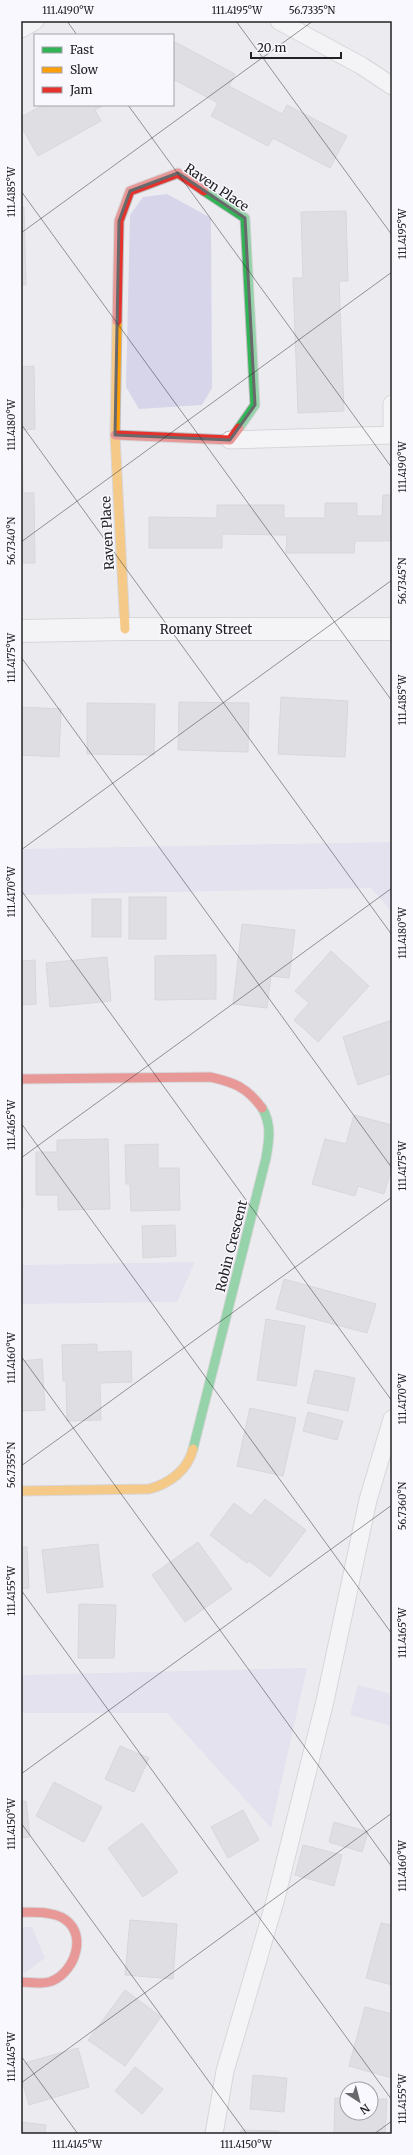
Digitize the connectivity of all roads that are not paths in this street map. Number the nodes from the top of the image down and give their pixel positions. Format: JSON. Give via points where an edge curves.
{"nodes":[{"id":1,"x":34,"y":21,"type":"edge"},
{"id":2,"x":279,"y":21,"type":"edge"},
{"id":3,"x":21,"y":29,"type":"edge"},
{"id":4,"x":392,"y":86,"type":"edge"},
{"id":5,"x":392,"y":404,"type":"edge"},
{"id":6,"x":115,"y":435,"type":"junction"},
{"id":7,"x":230,"y":440,"type":"junction"},
{"id":8,"x":125,"y":629,"type":"junction"},
{"id":9,"x":392,"y":629,"type":"edge"},
{"id":10,"x":21,"y":631,"type":"edge"},
{"id":11,"x":21,"y":1079,"type":"edge"},
{"id":12,"x":392,"y":1419,"type":"edge"},
{"id":13,"x":21,"y":1491,"type":"edge"},
{"id":14,"x":21,"y":1912,"type":"edge"},
{"id":15,"x":21,"y":1982,"type":"edge"},
{"id":16,"x":214,"y":2134,"type":"edge"}],
"edges":[{"from":1,"to":3,"type":"lane"},
{"from":2,"to":4,"type":"lane","via":[[362,66]]},
{"from":5,"to":7,"type":"lane","via":[[392,435]]},
{"from":6,"to":7,"type":"street"},
{"from":6,"to":7,"type":"street","name":"Raven Place","via":[[119,221],[130,191],[178,172],[245,218],[255,405]]},
{"from":6,"to":8,"type":"street","name":"Raven Place"},
{"from":8,"to":9,"type":"street","name":"Romany Street"},
{"from":8,"to":10,"type":"street","name":"Romany Street"},
{"from":11,"to":13,"type":"street","name":"Robin Crescent","via":[[210,1077],[232,1082],[259,1105],[268,1120],[269,1138],[192,1453],[183,1469],[172,1480],[155,1488]]},
{"from":12,"to":16,"type":"lane","via":[[368,1500],[325,1701],[276,1898],[225,2071]]},
{"from":14,"to":15,"type":"street","via":[[51,1914],[66,1920],[75,1932],[78,1948],[75,1959],[66,1971],[51,1981]]}]}
